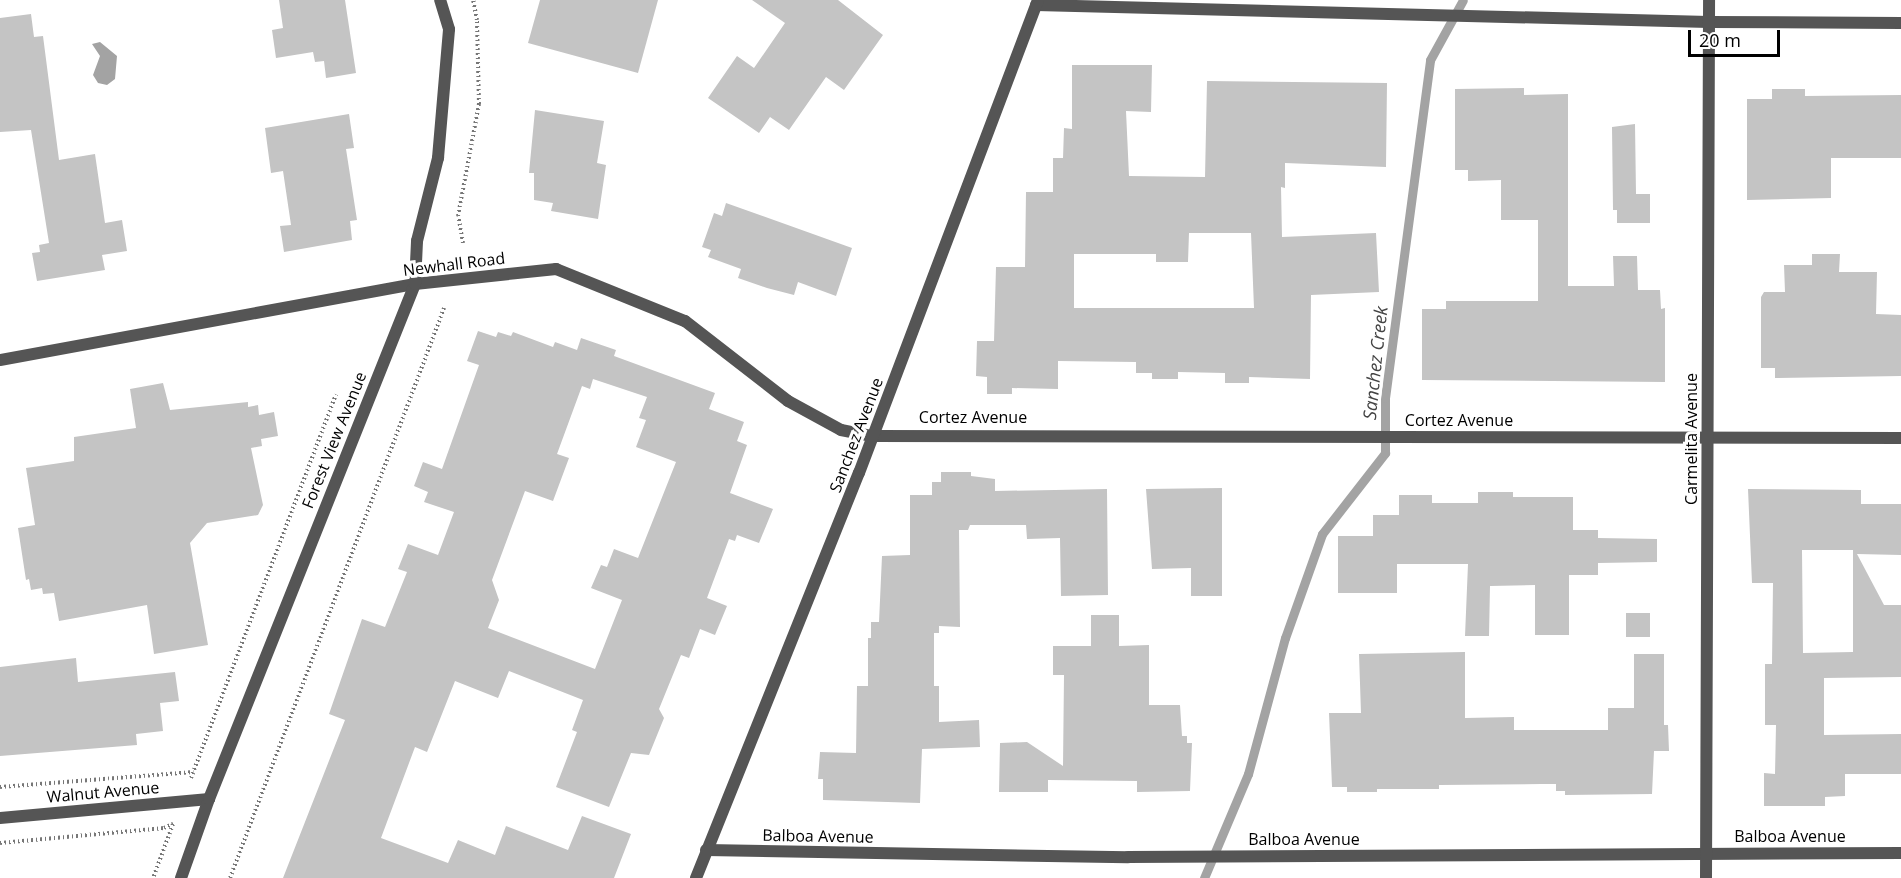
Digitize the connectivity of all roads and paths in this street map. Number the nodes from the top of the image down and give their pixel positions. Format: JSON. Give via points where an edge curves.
{"nodes":[{"id":1,"x":440,"y":0,"type":"edge"},
{"id":2,"x":473,"y":0,"type":"edge"},
{"id":3,"x":1709,"y":0,"type":"edge"},
{"id":4,"x":1037,"y":3,"type":"edge"},
{"id":5,"x":1709,"y":22,"type":"junction"},
{"id":6,"x":1901,"y":22,"type":"edge"},
{"id":7,"x":463,"y":243,"type":"dead end"},
{"id":8,"x":415,"y":284,"type":"junction"},
{"id":9,"x":444,"y":308,"type":"dead end"},
{"id":10,"x":0,"y":360,"type":"edge"},
{"id":11,"x":336,"y":394,"type":"dead end"},
{"id":12,"x":873,"y":436,"type":"junction"},
{"id":13,"x":1707,"y":438,"type":"junction"},
{"id":14,"x":1901,"y":438,"type":"edge"},
{"id":15,"x":194,"y":772,"type":"junction"},
{"id":16,"x":191,"y":778,"type":"dead end"},
{"id":17,"x":0,"y":787,"type":"edge"},
{"id":18,"x":209,"y":799,"type":"junction"},
{"id":19,"x":0,"y":818,"type":"edge"},
{"id":20,"x":0,"y":843,"type":"edge"},
{"id":21,"x":706,"y":850,"type":"junction"},
{"id":22,"x":1706,"y":853,"type":"junction"},
{"id":23,"x":1901,"y":853,"type":"edge"},
{"id":24,"x":153,"y":878,"type":"edge"},
{"id":25,"x":181,"y":878,"type":"edge"},
{"id":26,"x":230,"y":878,"type":"edge"},
{"id":27,"x":696,"y":878,"type":"edge"},
{"id":28,"x":1706,"y":878,"type":"edge"}],
"edges":[{"from":1,"to":8,"type":"street","name":"Forest View Avenue","via":[[449,29],[438,158],[417,241]]},
{"from":2,"to":7,"type":"path","via":[[479,104],[458,216]]},
{"from":3,"to":5,"type":"street","name":"Carmelita Avenue"},
{"from":4,"to":5,"type":"street"},
{"from":4,"to":12,"type":"street","name":"Sanchez Avenue"},
{"from":5,"to":6,"type":"street"},
{"from":5,"to":13,"type":"street","name":"Carmelita Avenue"},
{"from":8,"to":10,"type":"street","name":"Newhall Road"},
{"from":8,"to":12,"type":"street","name":"Newhall Road","via":[[556,269],[684,321],[788,401],[841,430]]},
{"from":8,"to":18,"type":"street","name":"Forest View Avenue"},
{"from":9,"to":26,"type":"path"},
{"from":11,"to":15,"type":"path"},
{"from":12,"to":13,"type":"street","name":"Cortez Avenue"},
{"from":12,"to":21,"type":"street","name":"Sanchez Avenue"},
{"from":13,"to":14,"type":"street","name":"Cortez Avenue"},
{"from":13,"to":22,"type":"street","name":"Carmelita Avenue"},
{"from":15,"to":16,"type":"path"},
{"from":15,"to":17,"type":"path"},
{"from":18,"to":19,"type":"street","name":"Walnut Avenue"},
{"from":18,"to":25,"type":"street","name":"Forest View Avenue"},
{"from":20,"to":24,"type":"path","via":[[165,828],[173,824]]},
{"from":21,"to":22,"type":"street","name":"Balboa Avenue","via":[[1186,857]]},
{"from":21,"to":27,"type":"street","name":"Sanchez Avenue"},
{"from":22,"to":23,"type":"street","name":"Balboa Avenue"},
{"from":22,"to":28,"type":"street","name":"Carmelita Avenue"}]}
